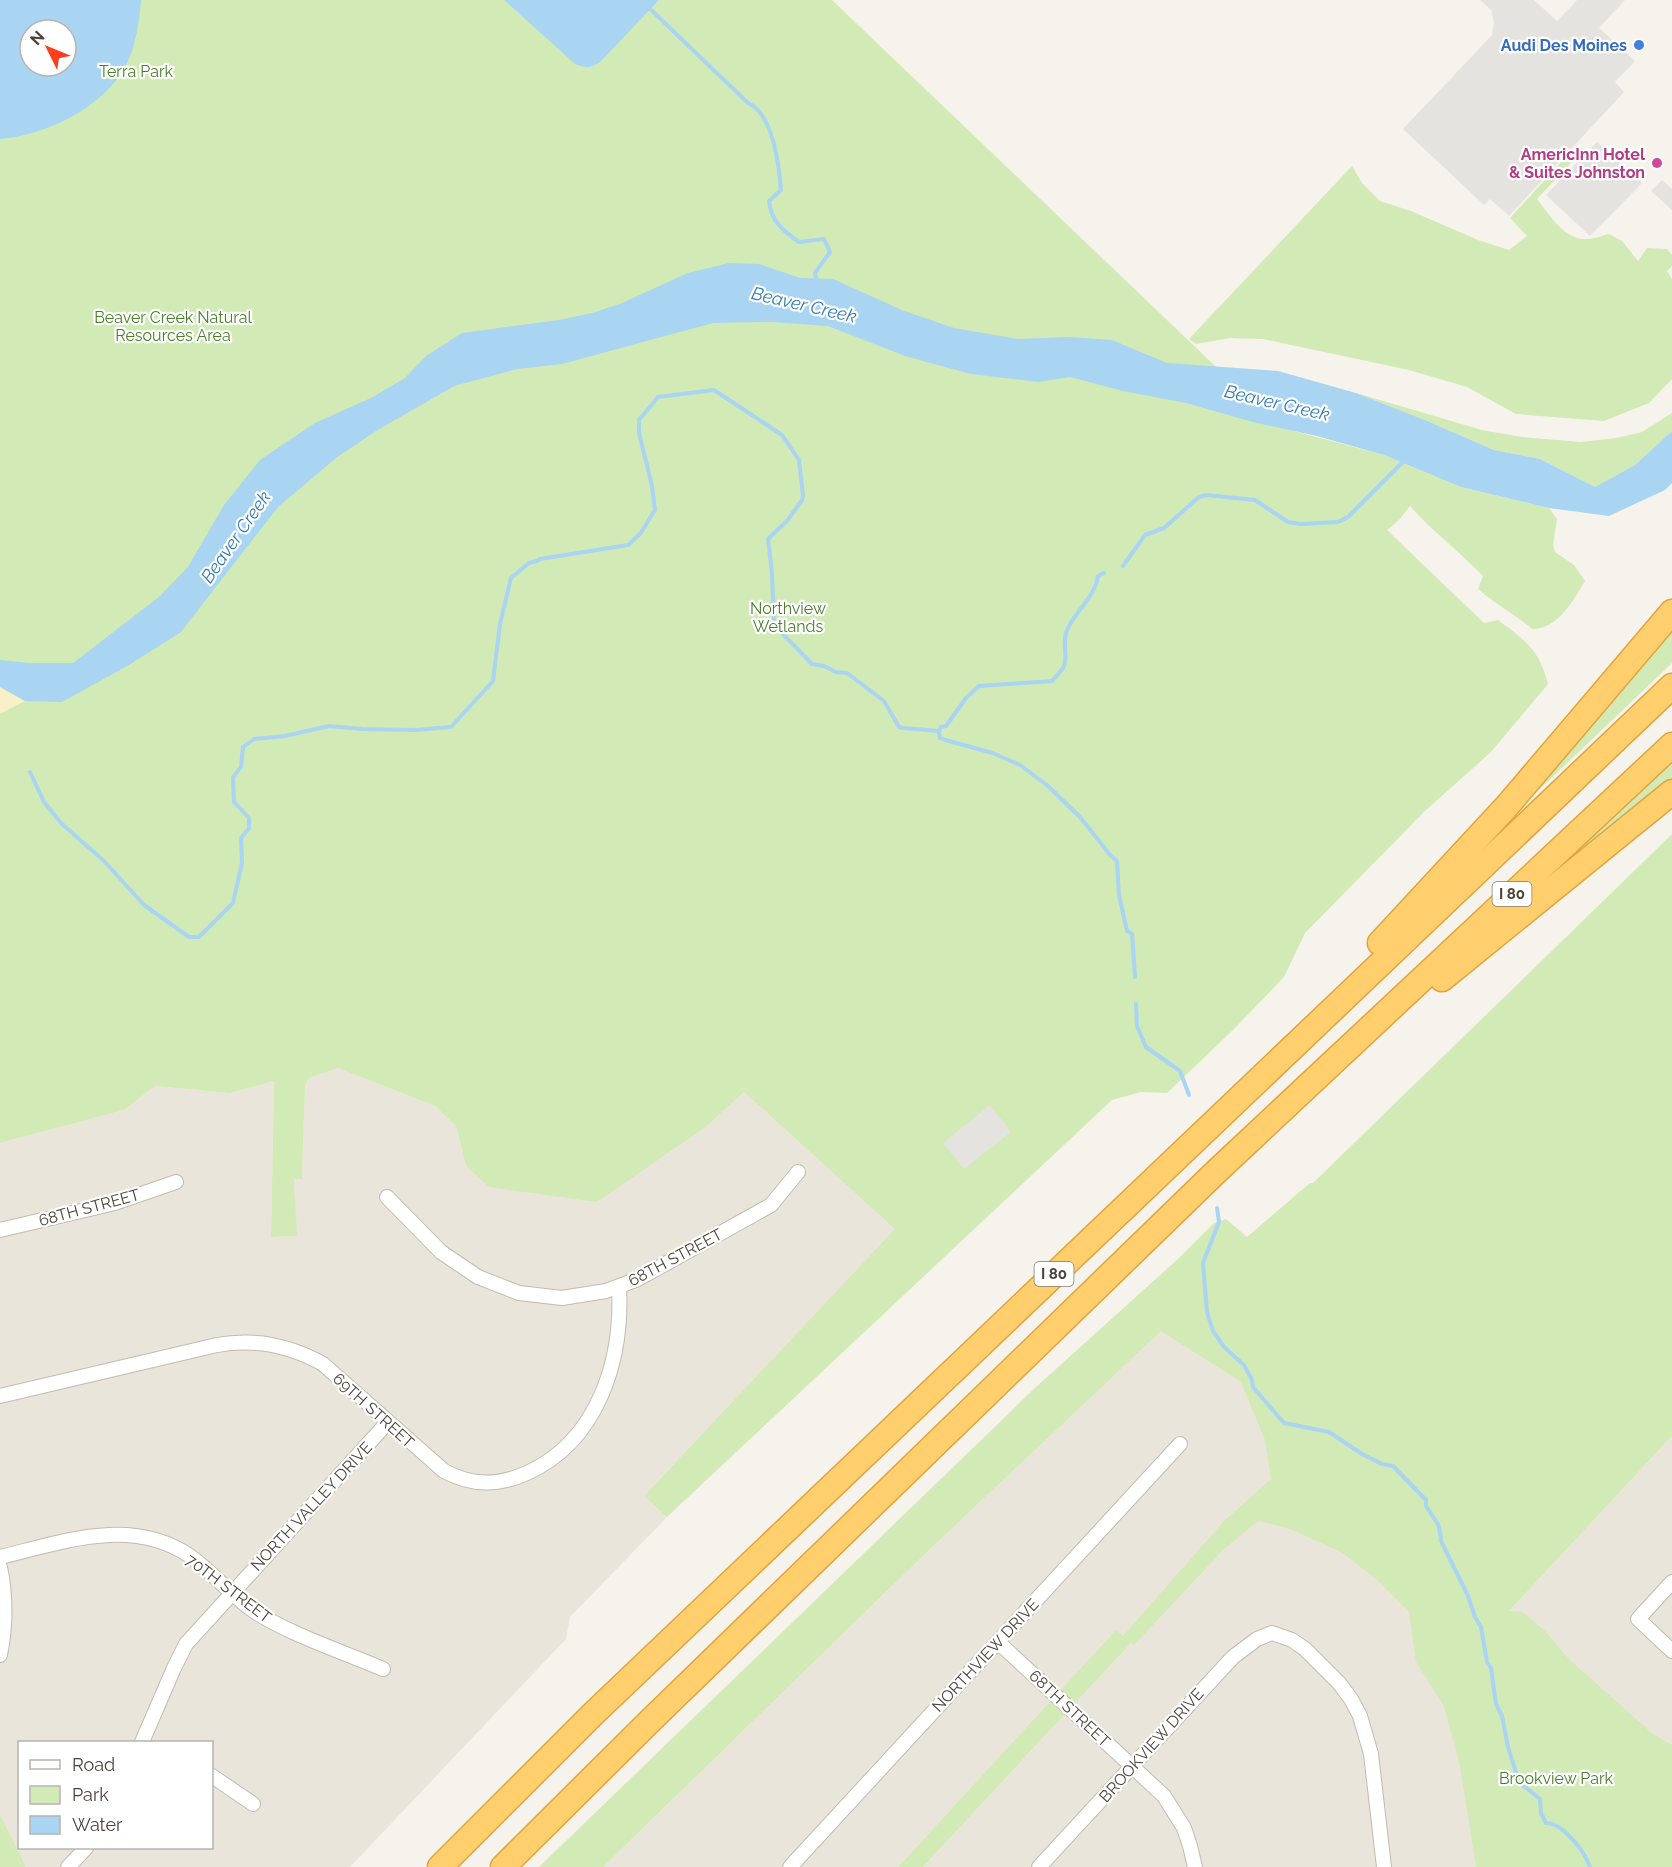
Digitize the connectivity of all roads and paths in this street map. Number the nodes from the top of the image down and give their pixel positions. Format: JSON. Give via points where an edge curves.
{"nodes":[{"id":1,"x":1672,"y":612,"type":"edge"},
{"id":2,"x":1672,"y":686,"type":"edge"},
{"id":3,"x":1672,"y":746,"type":"edge"},
{"id":4,"x":1672,"y":792,"type":"edge"},
{"id":5,"x":1352,"y":1043,"type":"junction"},
{"id":6,"x":1209,"y":1126,"type":"junction"},
{"id":7,"x":798,"y":1172,"type":"dead end"},
{"id":8,"x":176,"y":1182,"type":"dead end"},
{"id":9,"x":387,"y":1197,"type":"dead end"},
{"id":10,"x":0,"y":1230,"type":"edge"},
{"id":11,"x":619,"y":1287,"type":"junction"},
{"id":12,"x":0,"y":1396,"type":"edge"},
{"id":13,"x":388,"y":1422,"type":"junction"},
{"id":14,"x":1180,"y":1444,"type":"dead end"},
{"id":15,"x":0,"y":1557,"type":"edge"},
{"id":16,"x":0,"y":1567,"type":"edge"},
{"id":17,"x":1672,"y":1582,"type":"edge"},
{"id":18,"x":232,"y":1593,"type":"junction"},
{"id":19,"x":998,"y":1642,"type":"junction"},
{"id":20,"x":1672,"y":1651,"type":"edge"},
{"id":21,"x":0,"y":1655,"type":"edge"},
{"id":22,"x":382,"y":1669,"type":"dead end"},
{"id":23,"x":143,"y":1741,"type":"edge"},
{"id":24,"x":1133,"y":1766,"type":"junction"},
{"id":25,"x":213,"y":1777,"type":"edge"},
{"id":26,"x":253,"y":1804,"type":"dead end"},
{"id":27,"x":85,"y":1849,"type":"edge"},
{"id":28,"x":1195,"y":1866,"type":"edge"},
{"id":29,"x":68,"y":1867,"type":"edge"},
{"id":30,"x":440,"y":1867,"type":"edge"},
{"id":31,"x":503,"y":1867,"type":"edge"},
{"id":32,"x":790,"y":1867,"type":"edge"},
{"id":33,"x":1039,"y":1867,"type":"edge"},
{"id":34,"x":1384,"y":1867,"type":"edge"}],
"edges":[{"from":1,"to":6,"type":"highway","via":[[1507,806]]},
{"from":2,"to":6,"type":"highway","number":"I 80"},
{"from":3,"to":5,"type":"highway","number":"I 80"},
{"from":4,"to":5,"type":"highway","via":[[1398,1015]]},
{"from":5,"to":31,"type":"highway","number":"I 80"},
{"from":6,"to":30,"type":"highway","number":"I 80","via":[[592,1714]]},
{"from":7,"to":11,"type":"street","name":"68TH STREET","via":[[771,1204]]},
{"from":8,"to":10,"type":"street","name":"68TH STREET","via":[[115,1203]]},
{"from":9,"to":11,"type":"street","name":"68TH STREET","via":[[441,1252],[497,1286],[562,1298]]},
{"from":11,"to":13,"type":"street","name":"69TH STREET","via":[[616,1351],[600,1400],[575,1440],[541,1467],[502,1482],[457,1478],[432,1462]]},
{"from":12,"to":13,"type":"street","name":"69TH STREET","via":[[248,1341],[286,1347],[322,1364]]},
{"from":13,"to":18,"type":"street","name":"NORTH VALLEY DRIVE"},
{"from":14,"to":19,"type":"street","name":"NORTHVIEW DRIVE"},
{"from":15,"to":18,"type":"street","name":"70TH STREET","via":[[98,1534],[132,1534],[170,1545],[189,1556]]},
{"from":16,"to":21,"type":"street","via":[[5,1617]]},
{"from":17,"to":20,"type":"street","via":[[1638,1619]]},
{"from":18,"to":22,"type":"street","name":"70TH STREET","via":[[273,1622]]},
{"from":18,"to":23,"type":"street","name":"NORTH VALLEY DRIVE","via":[[186,1644]]},
{"from":19,"to":24,"type":"street","name":"68TH STREET"},
{"from":19,"to":32,"type":"street","name":"NORTHVIEW DRIVE"},
{"from":24,"to":28,"type":"street","name":"68TH STREET","via":[[1175,1811]]},
{"from":24,"to":33,"type":"street","name":"BROOKVIEW DRIVE"},
{"from":24,"to":34,"type":"street","name":"BROOKVIEW DRIVE","via":[[1233,1657],[1272,1633],[1292,1640],[1339,1683],[1360,1716],[1371,1754]]},
{"from":25,"to":26,"type":"street"},
{"from":27,"to":29,"type":"street"}]}
